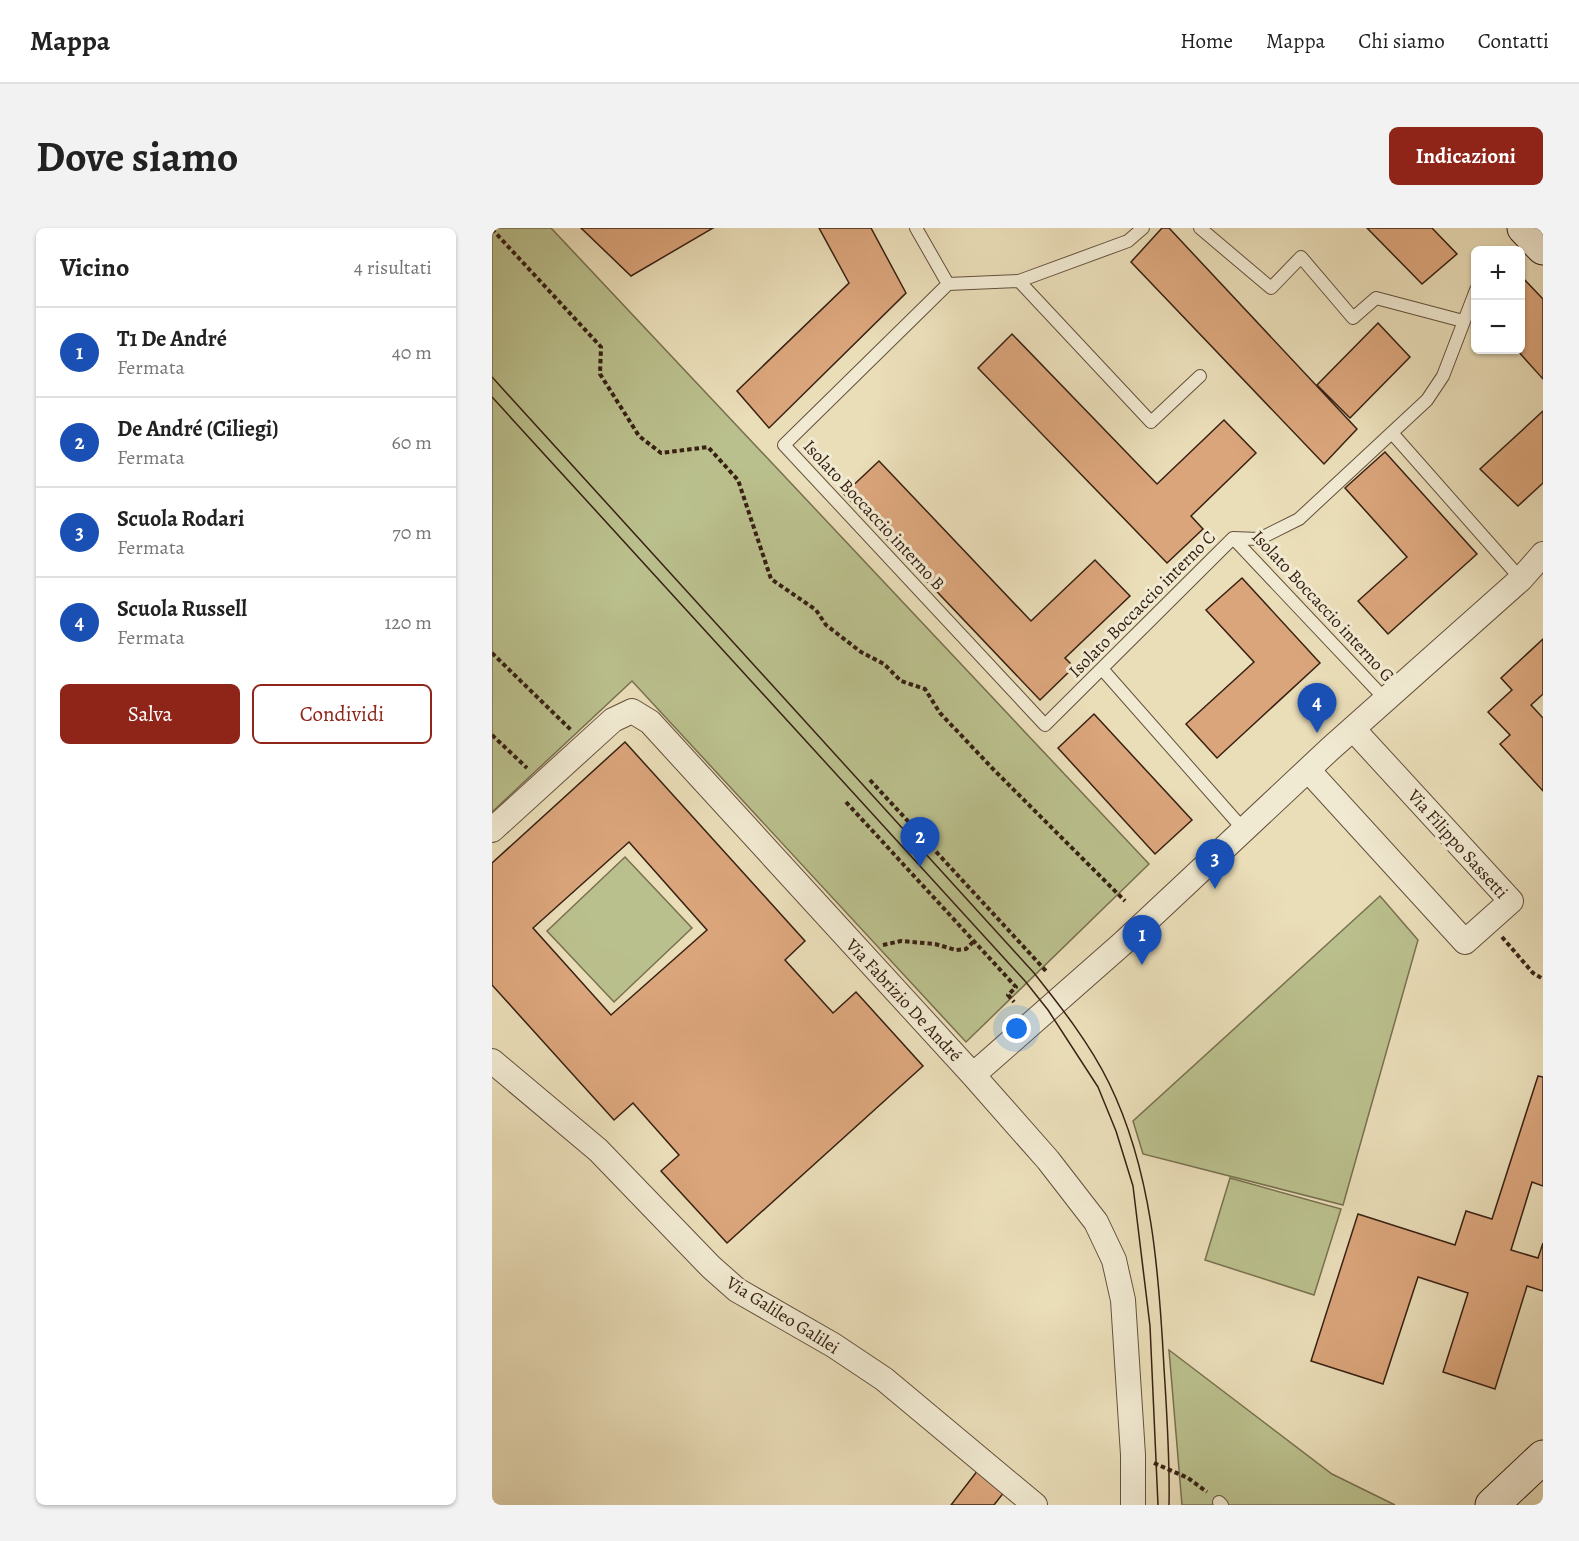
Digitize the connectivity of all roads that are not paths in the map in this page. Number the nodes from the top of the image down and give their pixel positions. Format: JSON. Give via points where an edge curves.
{"nodes":[{"id":1,"x":916,"y":228,"type":"edge"},
{"id":2,"x":1143,"y":228,"type":"edge"},
{"id":3,"x":1200,"y":228,"type":"edge"},
{"id":4,"x":1019,"y":281,"type":"junction"},
{"id":5,"x":948,"y":284,"type":"junction"},
{"id":6,"x":1472,"y":300,"type":"edge"},
{"id":7,"x":1463,"y":321,"type":"junction"},
{"id":8,"x":1200,"y":376,"type":"dead end"},
{"id":9,"x":1392,"y":434,"type":"junction"},
{"id":10,"x":1233,"y":538,"type":"junction"},
{"id":11,"x":1542,"y":555,"type":"edge"},
{"id":12,"x":1521,"y":579,"type":"junction"},
{"id":13,"x":1103,"y":670,"type":"junction"},
{"id":14,"x":1386,"y":700,"type":"junction"},
{"id":15,"x":1045,"y":725,"type":"joint"},
{"id":16,"x":1353,"y":729,"type":"junction"},
{"id":17,"x":1308,"y":770,"type":"junction"},
{"id":18,"x":492,"y":830,"type":"edge"},
{"id":19,"x":1244,"y":830,"type":"junction"},
{"id":20,"x":492,"y":1061,"type":"edge"},
{"id":21,"x":973,"y":1076,"type":"junction"},
{"id":22,"x":1543,"y":1457,"type":"edge"},
{"id":23,"x":1035,"y":1505,"type":"edge"},
{"id":24,"x":1132,"y":1505,"type":"edge"},
{"id":25,"x":1492,"y":1505,"type":"edge"}],
"edges":[{"from":1,"to":5,"type":"lane"},
{"from":2,"to":4,"type":"lane","via":[[1128,241]]},
{"from":3,"to":7,"type":"lane","via":[[1271,288],[1301,257],[1353,318],[1376,298]]},
{"from":4,"to":5,"type":"lane"},
{"from":4,"to":8,"type":"lane","via":[[1150,422]]},
{"from":5,"to":15,"type":"lane","name":"Isolato Boccaccio interno B","via":[[784,445]]},
{"from":6,"to":7,"type":"lane","name":"Isolato Boccaccio interno C"},
{"from":7,"to":9,"type":"lane","name":"Isolato Boccaccio interno C","via":[[1437,389]]},
{"from":9,"to":10,"type":"lane","name":"Isolato Boccaccio interno C","via":[[1299,519],[1259,539]]},
{"from":9,"to":12,"type":"lane"},
{"from":10,"to":13,"type":"lane","name":"Isolato Boccaccio interno C"},
{"from":10,"to":14,"type":"lane","name":"Isolato Boccaccio interno G"},
{"from":11,"to":12,"type":"street"},
{"from":12,"to":14,"type":"street"},
{"from":13,"to":15,"type":"lane","name":"Isolato Boccaccio interno C"},
{"from":13,"to":19,"type":"lane"},
{"from":14,"to":16,"type":"street"},
{"from":16,"to":17,"type":"street"},
{"from":16,"to":17,"type":"street","name":"Via Filippo Sassetti","via":[[1511,901],[1488,922],[1466,942]]},
{"from":17,"to":19,"type":"street"},
{"from":18,"to":21,"type":"street","name":"Via Fabrizio De André","via":[[612,720],[632,711],[645,717]]},
{"from":19,"to":21,"type":"street"},
{"from":20,"to":23,"type":"street","name":"Via Galileo Galilei","via":[[598,1150],[737,1290],[884,1379]]},
{"from":21,"to":24,"type":"street","name":"Via Fabrizio De André","via":[[1089,1211],[1110,1249],[1121,1292],[1127,1350]]},
{"from":22,"to":25,"type":"street"}]}
